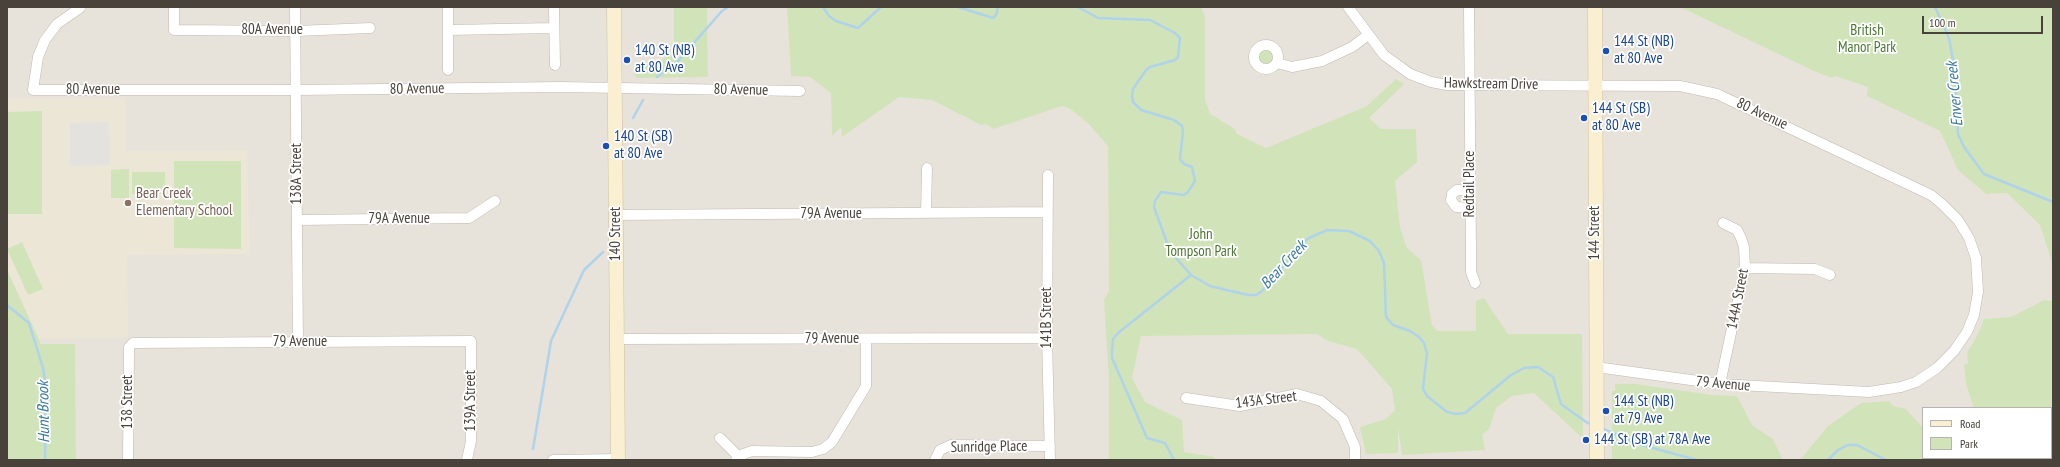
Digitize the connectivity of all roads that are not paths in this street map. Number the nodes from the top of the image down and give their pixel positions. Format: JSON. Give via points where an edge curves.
{"nodes":[{"id":1,"x":174,"y":7,"type":"edge"},
{"id":2,"x":295,"y":7,"type":"edge"},
{"id":3,"x":448,"y":7,"type":"edge"},
{"id":4,"x":554,"y":7,"type":"edge"},
{"id":5,"x":614,"y":7,"type":"edge"},
{"id":6,"x":1348,"y":7,"type":"edge"},
{"id":7,"x":1469,"y":7,"type":"edge"},
{"id":8,"x":1595,"y":7,"type":"edge"},
{"id":9,"x":80,"y":8,"type":"dead end"},
{"id":10,"x":370,"y":28,"type":"dead end"},
{"id":11,"x":554,"y":28,"type":"junction"},
{"id":12,"x":448,"y":30,"type":"junction"},
{"id":13,"x":296,"y":31,"type":"junction"},
{"id":14,"x":1368,"y":35,"type":"junction"},
{"id":15,"x":1277,"y":63,"type":"dead end"},
{"id":16,"x":555,"y":65,"type":"dead end"},
{"id":17,"x":448,"y":70,"type":"dead end"},
{"id":18,"x":1470,"y":84,"type":"junction"},
{"id":19,"x":1594,"y":84,"type":"junction"},
{"id":20,"x":614,"y":88,"type":"junction"},
{"id":21,"x":296,"y":90,"type":"junction"},
{"id":22,"x":800,"y":91,"type":"dead end"},
{"id":23,"x":927,"y":168,"type":"dead end"},
{"id":24,"x":1048,"y":175,"type":"dead end"},
{"id":25,"x":1470,"y":190,"type":"junction"},
{"id":26,"x":495,"y":201,"type":"dead end"},
{"id":27,"x":1470,"y":208,"type":"junction"},
{"id":28,"x":1047,"y":212,"type":"junction"},
{"id":29,"x":926,"y":213,"type":"junction"},
{"id":30,"x":616,"y":215,"type":"junction"},
{"id":31,"x":297,"y":220,"type":"junction"},
{"id":32,"x":1723,"y":223,"type":"dead end"},
{"id":33,"x":1745,"y":268,"type":"junction"},
{"id":34,"x":1830,"y":275,"type":"dead end"},
{"id":35,"x":1475,"y":283,"type":"dead end"},
{"id":36,"x":1047,"y":338,"type":"junction"},
{"id":37,"x":617,"y":339,"type":"junction"},
{"id":38,"x":866,"y":339,"type":"junction"},
{"id":39,"x":471,"y":341,"type":"joint"},
{"id":40,"x":298,"y":342,"type":"junction"},
{"id":41,"x":130,"y":345,"type":"joint"},
{"id":42,"x":1596,"y":367,"type":"junction"},
{"id":43,"x":1720,"y":384,"type":"junction"},
{"id":44,"x":1852,"y":392,"type":"joint"},
{"id":45,"x":1186,"y":398,"type":"dead end"},
{"id":46,"x":720,"y":438,"type":"dead end"},
{"id":47,"x":1050,"y":446,"type":"junction"},
{"id":48,"x":1597,"y":453,"type":"edge"},
{"id":49,"x":737,"y":458,"type":"edge"},
{"id":50,"x":618,"y":459,"type":"edge"},
{"id":51,"x":128,"y":460,"type":"edge"},
{"id":52,"x":468,"y":460,"type":"edge"},
{"id":53,"x":553,"y":460,"type":"edge"},
{"id":54,"x":935,"y":460,"type":"edge"},
{"id":55,"x":1050,"y":460,"type":"edge"},
{"id":56,"x":1355,"y":460,"type":"edge"}],
"edges":[{"from":1,"to":13,"type":"street","name":"80A Avenue","via":[[174,30]]},
{"from":2,"to":13,"type":"street","name":"138A Street"},
{"from":3,"to":12,"type":"street"},
{"from":4,"to":11,"type":"street"},
{"from":5,"to":20,"type":"main road","name":"140 Street"},
{"from":6,"to":14,"type":"street","name":"Hawkstream Drive"},
{"from":7,"to":18,"type":"street","name":"Redtail Place"},
{"from":8,"to":19,"type":"main road","name":"144 Street"},
{"from":9,"to":21,"type":"street","name":"80 Avenue","via":[[57,24],[45,40],[38,57],[33,90]]},
{"from":10,"to":13,"type":"street","name":"80A Avenue"},
{"from":11,"to":12,"type":"street"},
{"from":11,"to":16,"type":"street"},
{"from":12,"to":17,"type":"street"},
{"from":13,"to":21,"type":"street","name":"138A Street"},
{"from":14,"to":15,"type":"street","via":[[1352,47],[1322,62],[1292,67]]},
{"from":14,"to":18,"type":"street","name":"Hawkstream Drive","via":[[1384,55],[1410,74],[1431,82]]},
{"from":18,"to":19,"type":"street","name":"Hawkstream Drive"},
{"from":18,"to":25,"type":"street","name":"Redtail Place"},
{"from":19,"to":42,"type":"main road","name":"144 Street"},
{"from":19,"to":44,"type":"street","name":"80 Avenue","via":[[1680,86],[1711,92],[1931,195],[1951,212],[1969,238],[1979,275],[1974,315],[1967,332],[1954,352],[1937,368],[1916,382],[1885,391]]},
{"from":20,"to":21,"type":"street","name":"80 Avenue"},
{"from":20,"to":22,"type":"street","name":"80 Avenue"},
{"from":20,"to":30,"type":"main road","name":"140 Street"},
{"from":21,"to":31,"type":"street","name":"138A Street"},
{"from":23,"to":29,"type":"street"},
{"from":24,"to":28,"type":"street","name":"141B Street"},
{"from":25,"to":27,"type":"street","name":"Redtail Place"},
{"from":25,"to":27,"type":"street","via":[[1457,190],[1452,194],[1451,200],[1456,207]]},
{"from":26,"to":31,"type":"street","name":"79A Avenue","via":[[470,218]]},
{"from":27,"to":35,"type":"street","name":"Redtail Place","via":[[1471,272]]},
{"from":28,"to":29,"type":"street","name":"79A Avenue"},
{"from":28,"to":36,"type":"street","name":"141B Street"},
{"from":29,"to":30,"type":"street","name":"79A Avenue"},
{"from":30,"to":37,"type":"main road","name":"140 Street"},
{"from":31,"to":40,"type":"street","name":"138A Street"},
{"from":32,"to":33,"type":"street","name":"144A Street","via":[[1737,230],[1741,238]]},
{"from":33,"to":34,"type":"street","via":[[1815,269]]},
{"from":33,"to":43,"type":"street","name":"144A Street"},
{"from":36,"to":38,"type":"street","name":"79 Avenue"},
{"from":36,"to":47,"type":"street","name":"141B Street"},
{"from":37,"to":38,"type":"street","name":"79 Avenue"},
{"from":37,"to":50,"type":"main road","name":"140 Street"},
{"from":38,"to":49,"type":"street","via":[[866,386],[832,442],[823,449],[812,452],[752,451]]},
{"from":39,"to":40,"type":"street","name":"79 Avenue"},
{"from":39,"to":52,"type":"street","name":"139A Street","via":[[471,441]]},
{"from":40,"to":41,"type":"street","name":"79 Avenue"},
{"from":41,"to":51,"type":"street","name":"138 Street"},
{"from":42,"to":43,"type":"street","name":"79 Avenue"},
{"from":42,"to":48,"type":"main road","name":"144 Street"},
{"from":43,"to":44,"type":"street","name":"79 Avenue"},
{"from":45,"to":56,"type":"street","name":"143A Street","via":[[1240,406],[1296,394],[1321,401],[1343,419],[1355,447]]},
{"from":46,"to":49,"type":"street"},
{"from":47,"to":54,"type":"street","name":"Sunridge Place","via":[[951,445],[940,450]]},
{"from":47,"to":55,"type":"street","name":"141B Street"},
{"from":50,"to":53,"type":"street"}]}
